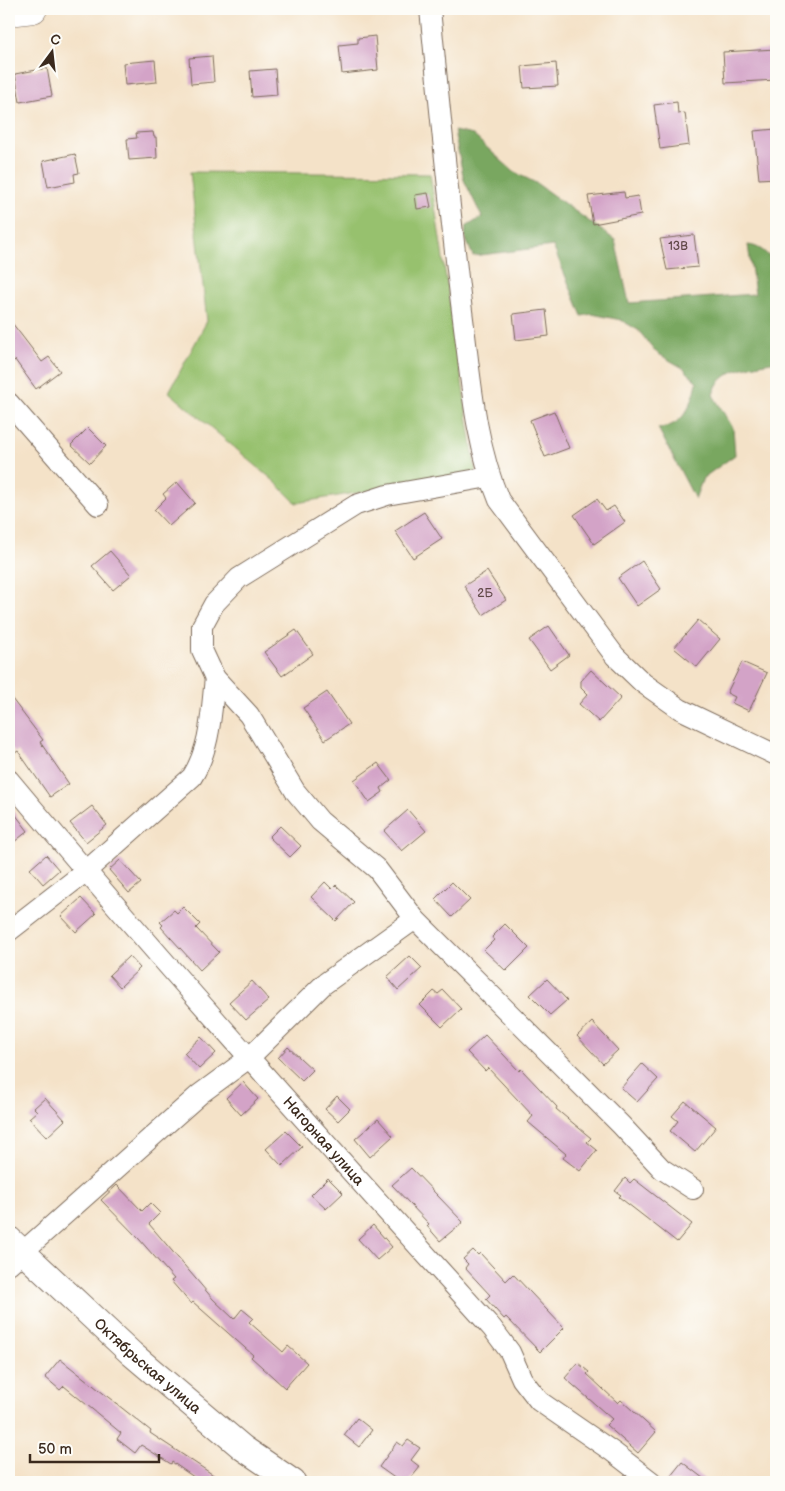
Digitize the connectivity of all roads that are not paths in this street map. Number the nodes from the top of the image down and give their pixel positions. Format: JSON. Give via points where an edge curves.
{"nodes":[{"id":1,"x":33,"y":9,"type":"edge"},
{"id":2,"x":430,"y":9,"type":"edge"},
{"id":3,"x":9,"y":12,"type":"edge"},
{"id":4,"x":9,"y":403,"type":"edge"},
{"id":5,"x":489,"y":477,"type":"junction"},
{"id":6,"x":98,"y":505,"type":"dead end"},
{"id":7,"x":214,"y":678,"type":"junction"},
{"id":8,"x":776,"y":754,"type":"edge"},
{"id":9,"x":9,"y":780,"type":"edge"},
{"id":10,"x":85,"y":872,"type":"junction"},
{"id":11,"x":414,"y":919,"type":"junction"},
{"id":12,"x":9,"y":931,"type":"edge"},
{"id":13,"x":249,"y":1058,"type":"junction"},
{"id":14,"x":693,"y":1190,"type":"dead end"},
{"id":15,"x":13,"y":1252,"type":"edge"},
{"id":16,"x":293,"y":1482,"type":"edge"},
{"id":17,"x":652,"y":1482,"type":"edge"}],
"edges":[{"from":1,"to":3,"type":"main road"},
{"from":2,"to":5,"type":"street","via":[[451,228],[476,417]]},
{"from":4,"to":6,"type":"street"},
{"from":5,"to":7,"type":"street","via":[[387,495],[356,505],[239,578],[214,604],[202,626],[202,650]]},
{"from":5,"to":8,"type":"street","via":[[499,500],[615,656],[643,683],[680,709]]},
{"from":7,"to":10,"type":"street","via":[[208,741],[192,777]]},
{"from":7,"to":11,"type":"street","via":[[249,714],[295,791],[320,821],[377,870]]},
{"from":9,"to":10,"type":"street","name":"Нагорная улица"},
{"from":10,"to":12,"type":"street"},
{"from":10,"to":13,"type":"street","name":"Нагорная улица"},
{"from":11,"to":13,"type":"street","via":[[324,984]]},
{"from":11,"to":14,"type":"street","via":[[662,1169]]},
{"from":13,"to":15,"type":"street","via":[[200,1094]]},
{"from":13,"to":17,"type":"street","name":"Нагорная улица","via":[[492,1328],[510,1352],[522,1379],[539,1400]]},
{"from":15,"to":16,"type":"street","name":"Октябрьская улица","via":[[243,1448]]}]}
